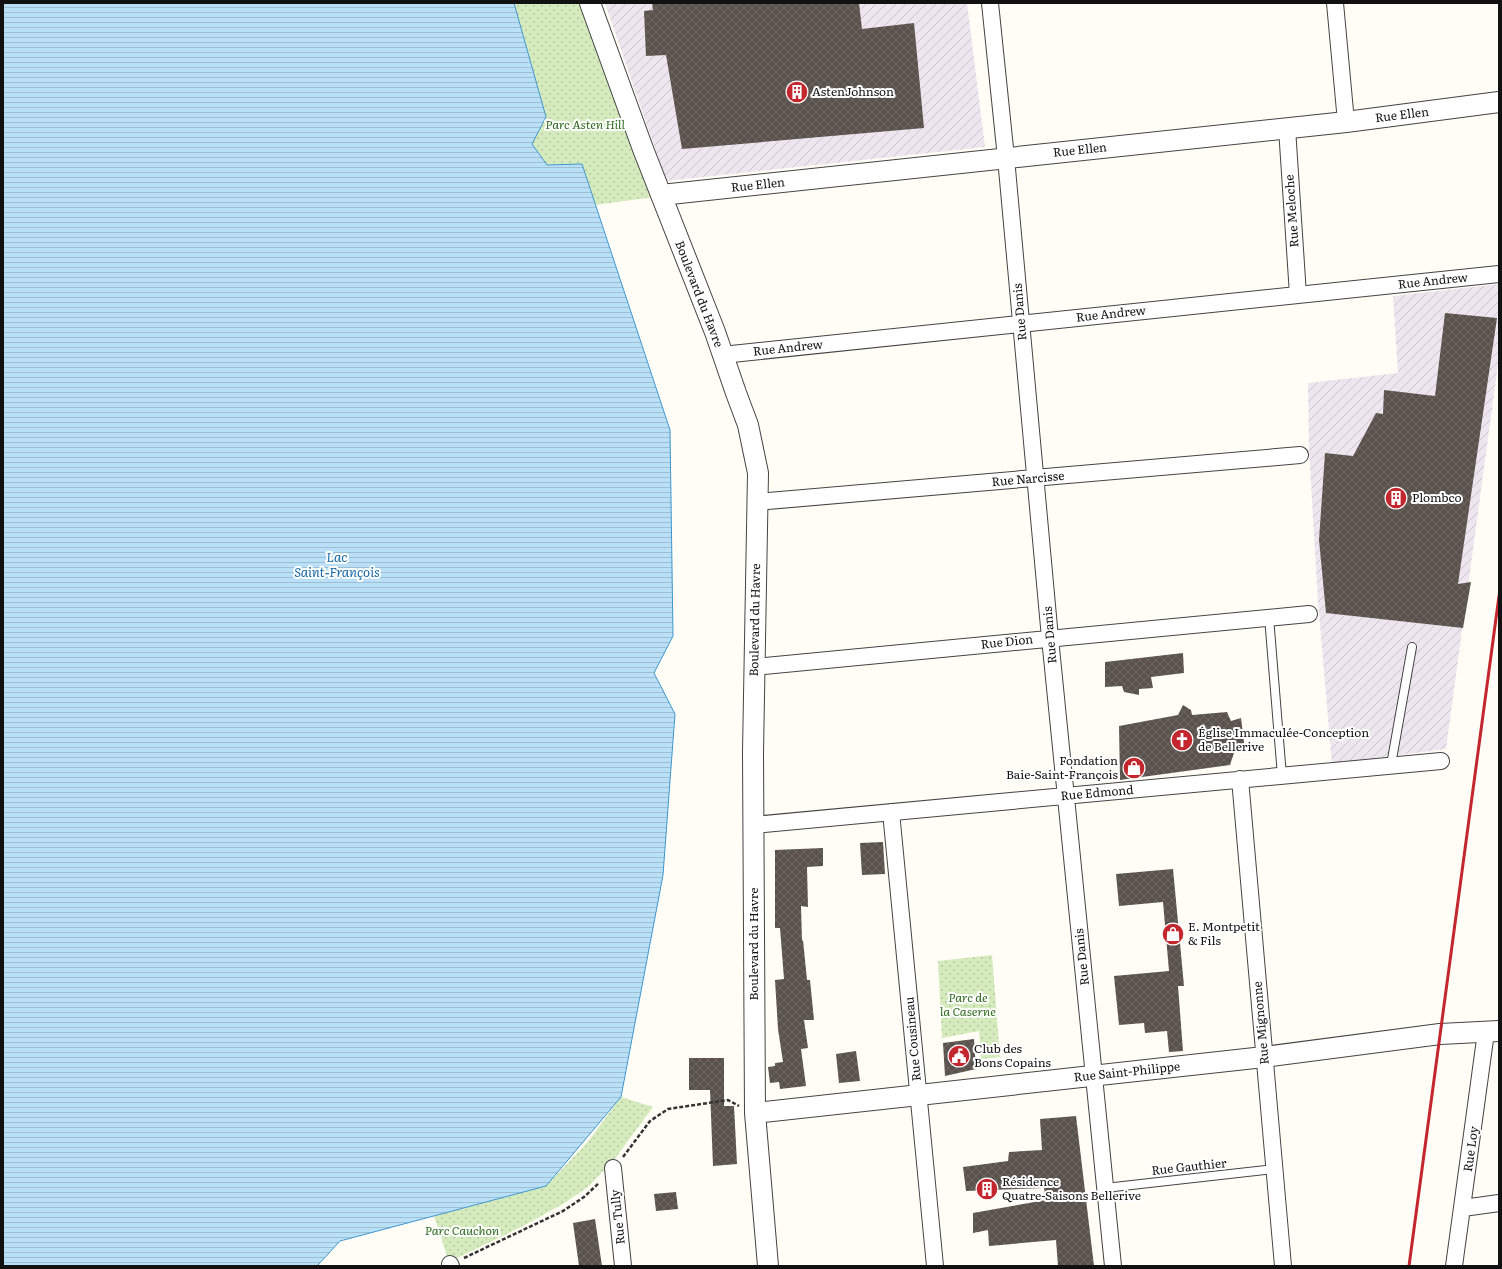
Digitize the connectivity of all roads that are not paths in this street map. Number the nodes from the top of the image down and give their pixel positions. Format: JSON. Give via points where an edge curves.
{"nodes":[{"id":1,"x":590,"y":3,"type":"edge"},
{"id":2,"x":990,"y":3,"type":"edge"},
{"id":3,"x":1335,"y":3,"type":"edge"},
{"id":4,"x":1499,"y":102,"type":"edge"},
{"id":5,"x":1346,"y":122,"type":"junction"},
{"id":6,"x":1287,"y":128,"type":"junction"},
{"id":7,"x":1006,"y":158,"type":"junction"},
{"id":8,"x":661,"y":195,"type":"junction"},
{"id":9,"x":1499,"y":274,"type":"edge"},
{"id":10,"x":1298,"y":295,"type":"junction"},
{"id":11,"x":1022,"y":324,"type":"junction"},
{"id":12,"x":722,"y":355,"type":"junction"},
{"id":13,"x":1300,"y":455,"type":"dead end"},
{"id":14,"x":1035,"y":478,"type":"junction"},
{"id":15,"x":757,"y":502,"type":"junction"},
{"id":16,"x":1308,"y":614,"type":"dead end"},
{"id":17,"x":1269,"y":617,"type":"junction"},
{"id":18,"x":1050,"y":638,"type":"junction"},
{"id":19,"x":1412,"y":647,"type":"dead end"},
{"id":20,"x":754,"y":667,"type":"junction"},
{"id":21,"x":1442,"y":760,"type":"dead end"},
{"id":22,"x":1391,"y":765,"type":"junction"},
{"id":23,"x":1282,"y":776,"type":"junction"},
{"id":24,"x":1240,"y":779,"type":"junction"},
{"id":25,"x":1066,"y":796,"type":"junction"},
{"id":26,"x":891,"y":812,"type":"junction"},
{"id":27,"x":753,"y":825,"type":"junction"},
{"id":28,"x":1493,"y":1032,"type":"edge"},
{"id":29,"x":1264,"y":1057,"type":"junction"},
{"id":30,"x":1094,"y":1076,"type":"junction"},
{"id":31,"x":918,"y":1095,"type":"junction"},
{"id":32,"x":755,"y":1113,"type":"junction"},
{"id":33,"x":613,"y":1168,"type":"dead end"},
{"id":34,"x":1274,"y":1169,"type":"junction"},
{"id":35,"x":1105,"y":1188,"type":"junction"},
{"id":36,"x":1499,"y":1203,"type":"edge"},
{"id":37,"x":1463,"y":1208,"type":"junction"},
{"id":38,"x":623,"y":1266,"type":"edge"},
{"id":39,"x":768,"y":1266,"type":"edge"},
{"id":40,"x":935,"y":1266,"type":"edge"},
{"id":41,"x":1113,"y":1266,"type":"edge"},
{"id":42,"x":1283,"y":1266,"type":"edge"},
{"id":43,"x":1454,"y":1266,"type":"edge"}],
"edges":[{"from":1,"to":8,"type":"street","name":"Boulevard du Havre"},
{"from":2,"to":7,"type":"street","name":"Rue Danis"},
{"from":3,"to":5,"type":"street"},
{"from":4,"to":5,"type":"street","name":"Rue Ellen"},
{"from":5,"to":6,"type":"street","name":"Rue Ellen"},
{"from":6,"to":7,"type":"street","name":"Rue Ellen"},
{"from":6,"to":10,"type":"street","name":"Rue Meloche"},
{"from":7,"to":8,"type":"street","name":"Rue Ellen"},
{"from":7,"to":11,"type":"street","name":"Rue Danis"},
{"from":8,"to":12,"type":"street","name":"Boulevard du Havre"},
{"from":9,"to":10,"type":"street","name":"Rue Andrew"},
{"from":10,"to":11,"type":"street","name":"Rue Andrew"},
{"from":11,"to":12,"type":"street","name":"Rue Andrew"},
{"from":11,"to":14,"type":"street","name":"Rue Danis"},
{"from":12,"to":15,"type":"street","name":"Boulevard du Havre","via":[[748,425],[758,473]]},
{"from":13,"to":14,"type":"street","name":"Rue Narcisse"},
{"from":14,"to":15,"type":"street","name":"Rue Narcisse"},
{"from":14,"to":18,"type":"street","name":"Rue Danis"},
{"from":15,"to":20,"type":"street","name":"Boulevard du Havre"},
{"from":16,"to":17,"type":"street","name":"Rue Dion"},
{"from":17,"to":18,"type":"street","name":"Rue Dion"},
{"from":17,"to":23,"type":"lane"},
{"from":18,"to":20,"type":"street","name":"Rue Dion"},
{"from":18,"to":25,"type":"street","name":"Rue Danis"},
{"from":19,"to":22,"type":"lane"},
{"from":20,"to":27,"type":"street","name":"Boulevard du Havre"},
{"from":21,"to":22,"type":"street","name":"Rue Edmond"},
{"from":22,"to":23,"type":"street","name":"Rue Edmond"},
{"from":23,"to":24,"type":"street","name":"Rue Edmond"},
{"from":24,"to":25,"type":"street","name":"Rue Edmond"},
{"from":24,"to":29,"type":"street","name":"Rue Mignonne"},
{"from":25,"to":26,"type":"street","name":"Rue Edmond"},
{"from":25,"to":30,"type":"street","name":"Rue Danis"},
{"from":26,"to":27,"type":"street","name":"Rue Edmond"},
{"from":26,"to":31,"type":"street","name":"Rue Cousineau"},
{"from":27,"to":32,"type":"street","name":"Boulevard du Havre"},
{"from":28,"to":29,"type":"street","name":"Rue Saint-Philippe","via":[[1440,1034]]},
{"from":28,"to":37,"type":"street","name":"Rue Loy"},
{"from":29,"to":30,"type":"street","name":"Rue Saint-Philippe"},
{"from":29,"to":34,"type":"street","name":"Rue Mignonne"},
{"from":30,"to":31,"type":"street","name":"Rue Saint-Philippe"},
{"from":30,"to":35,"type":"street","name":"Rue Danis"},
{"from":31,"to":32,"type":"street","name":"Rue Saint-Philippe"},
{"from":31,"to":40,"type":"street","name":"Rue Cousineau"},
{"from":32,"to":39,"type":"street","name":"Boulevard du Havre"},
{"from":33,"to":38,"type":"street","name":"Rue Tully"},
{"from":34,"to":35,"type":"lane","name":"Rue Gauthier"},
{"from":34,"to":42,"type":"street","name":"Rue Mignonne"},
{"from":35,"to":41,"type":"street","name":"Rue Danis"},
{"from":36,"to":37,"type":"street"},
{"from":37,"to":43,"type":"street","name":"Rue Loy"}]}
